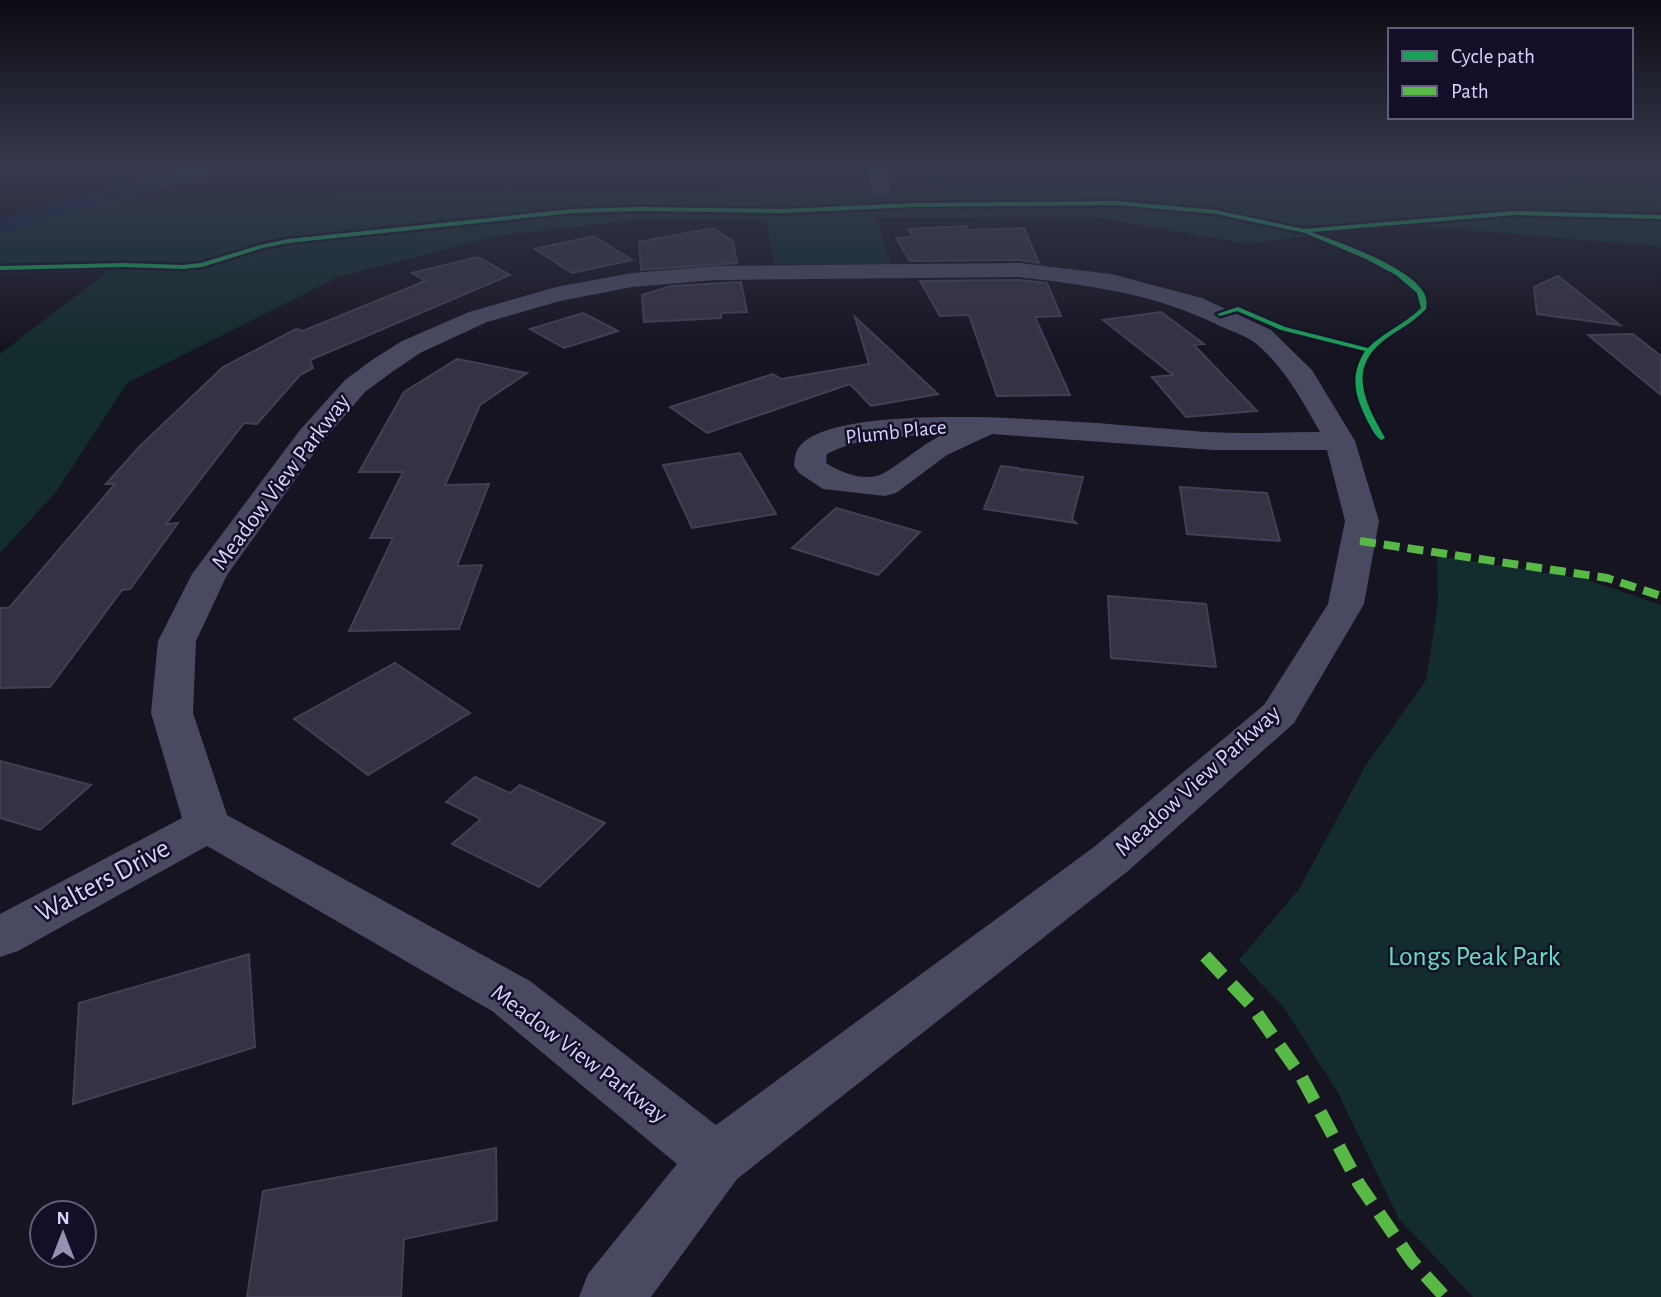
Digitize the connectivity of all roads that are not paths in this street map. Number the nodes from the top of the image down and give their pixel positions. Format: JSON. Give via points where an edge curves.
{"nodes":[{"id":1,"x":988,"y":425,"type":"junction"},
{"id":2,"x":1340,"y":442,"type":"junction"},
{"id":3,"x":207,"y":825,"type":"junction"},
{"id":4,"x":0,"y":937,"type":"edge"},
{"id":5,"x":716,"y":1160,"type":"junction"},
{"id":6,"x":611,"y":1297,"type":"edge"}],
"edges":[{"from":1,"to":1,"type":"street","name":"Plumb Place","via":[[906,427],[842,435],[812,450],[810,466],[834,482],[885,486],[936,449]]},
{"from":1,"to":2,"type":"street","name":"Plumb Place","via":[[1213,441]]},
{"from":2,"to":3,"type":"street","name":"Meadow View Parkway","via":[[1302,376],[1262,336],[1220,314],[1156,291],[1065,274],[978,269],[715,272],[556,294],[478,317],[411,347],[355,386],[311,436],[210,574],[177,642],[172,713]]},
{"from":2,"to":5,"type":"street","name":"Meadow View Parkway","via":[[1362,521],[1346,604],[1279,714],[1111,859]]},
{"from":3,"to":4,"type":"street","name":"Walters Drive"},
{"from":3,"to":5,"type":"street","name":"Meadow View Parkway","via":[[511,996]]},
{"from":5,"to":6,"type":"street","name":"Meadow View Parkway"}]}
